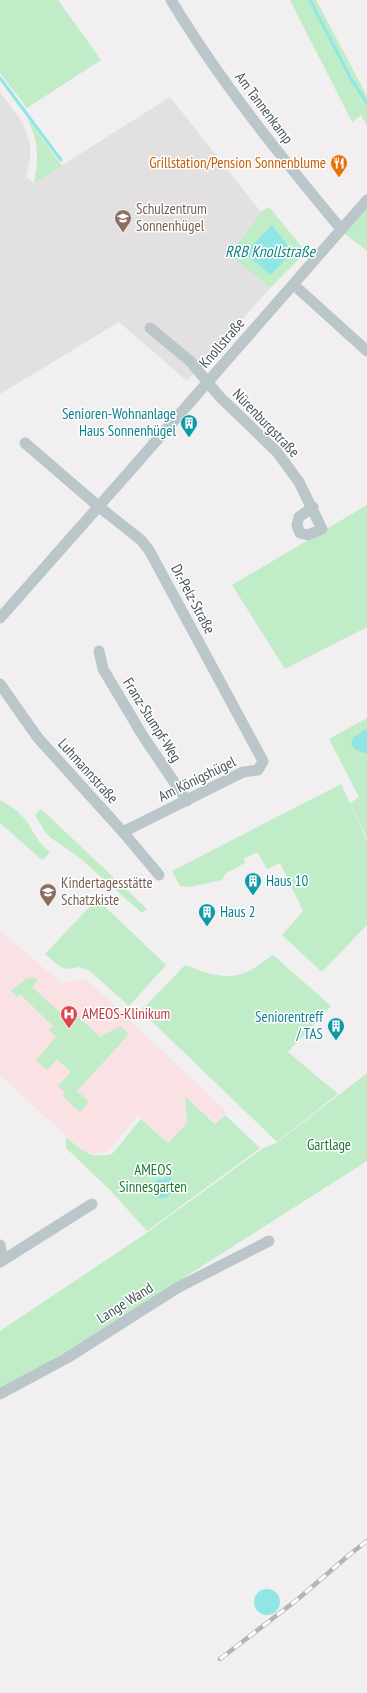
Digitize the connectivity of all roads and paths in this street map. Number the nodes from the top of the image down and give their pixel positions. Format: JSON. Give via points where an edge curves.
{"nodes":[{"id":1,"x":171,"y":0,"type":"edge"},
{"id":2,"x":367,"y":200,"type":"edge"},
{"id":3,"x":341,"y":229,"type":"junction"},
{"id":4,"x":294,"y":285,"type":"junction"},
{"id":5,"x":150,"y":328,"type":"dead end"},
{"id":6,"x":367,"y":351,"type":"edge"},
{"id":7,"x":208,"y":382,"type":"junction"},
{"id":8,"x":25,"y":444,"type":"dead end"},
{"id":9,"x":98,"y":506,"type":"junction"},
{"id":10,"x":312,"y":507,"type":"dead end"},
{"id":11,"x":0,"y":618,"type":"edge"},
{"id":12,"x":99,"y":651,"type":"dead end"},
{"id":13,"x":0,"y":684,"type":"edge"},
{"id":14,"x":242,"y":722,"type":"joint"},
{"id":15,"x":187,"y":801,"type":"junction"},
{"id":16,"x":123,"y":832,"type":"junction"},
{"id":17,"x":158,"y":875,"type":"dead end"},
{"id":18,"x":92,"y":1204,"type":"dead end"},
{"id":19,"x":269,"y":1241,"type":"dead end"},
{"id":20,"x":0,"y":1244,"type":"edge"},
{"id":21,"x":0,"y":1255,"type":"edge"},
{"id":22,"x":0,"y":1262,"type":"edge"},
{"id":23,"x":0,"y":1394,"type":"edge"}],
"edges":[{"from":1,"to":3,"type":"street","name":"Am Tannenkamp","via":[[211,63]]},
{"from":2,"to":3,"type":"street","name":"Knollstraße"},
{"from":3,"to":4,"type":"street","name":"Knollstraße"},
{"from":4,"to":6,"type":"street"},
{"from":4,"to":7,"type":"street","name":"Knollstraße"},
{"from":5,"to":7,"type":"street","name":"Nürenburgstraße","via":[[190,361]]},
{"from":7,"to":9,"type":"street","name":"Knollstraße"},
{"from":7,"to":10,"type":"street","name":"Nürenburgstraße","via":[[277,452],[299,482]]},
{"from":8,"to":9,"type":"street"},
{"from":9,"to":11,"type":"street","name":"Knollstraße"},
{"from":9,"to":14,"type":"street","name":"Dr.-Pelz-Straße","via":[[141,540],[149,550]]},
{"from":12,"to":15,"type":"street","name":"Franz-Stumpf-Weg","via":[[102,669]]},
{"from":13,"to":16,"type":"street","name":"Luhmannstraße","via":[[38,738]]},
{"from":14,"to":15,"type":"street","name":"Am Königshügel","via":[[263,761],[258,770],[243,772]]},
{"from":15,"to":16,"type":"street","name":"Am Königshügel"},
{"from":16,"to":17,"type":"street","name":"Luhmannstraße"},
{"from":18,"to":22,"type":"street"},
{"from":19,"to":23,"type":"street","name":"Lange Wand","via":[[177,1288],[67,1358]]},
{"from":20,"to":21,"type":"street"}]}
